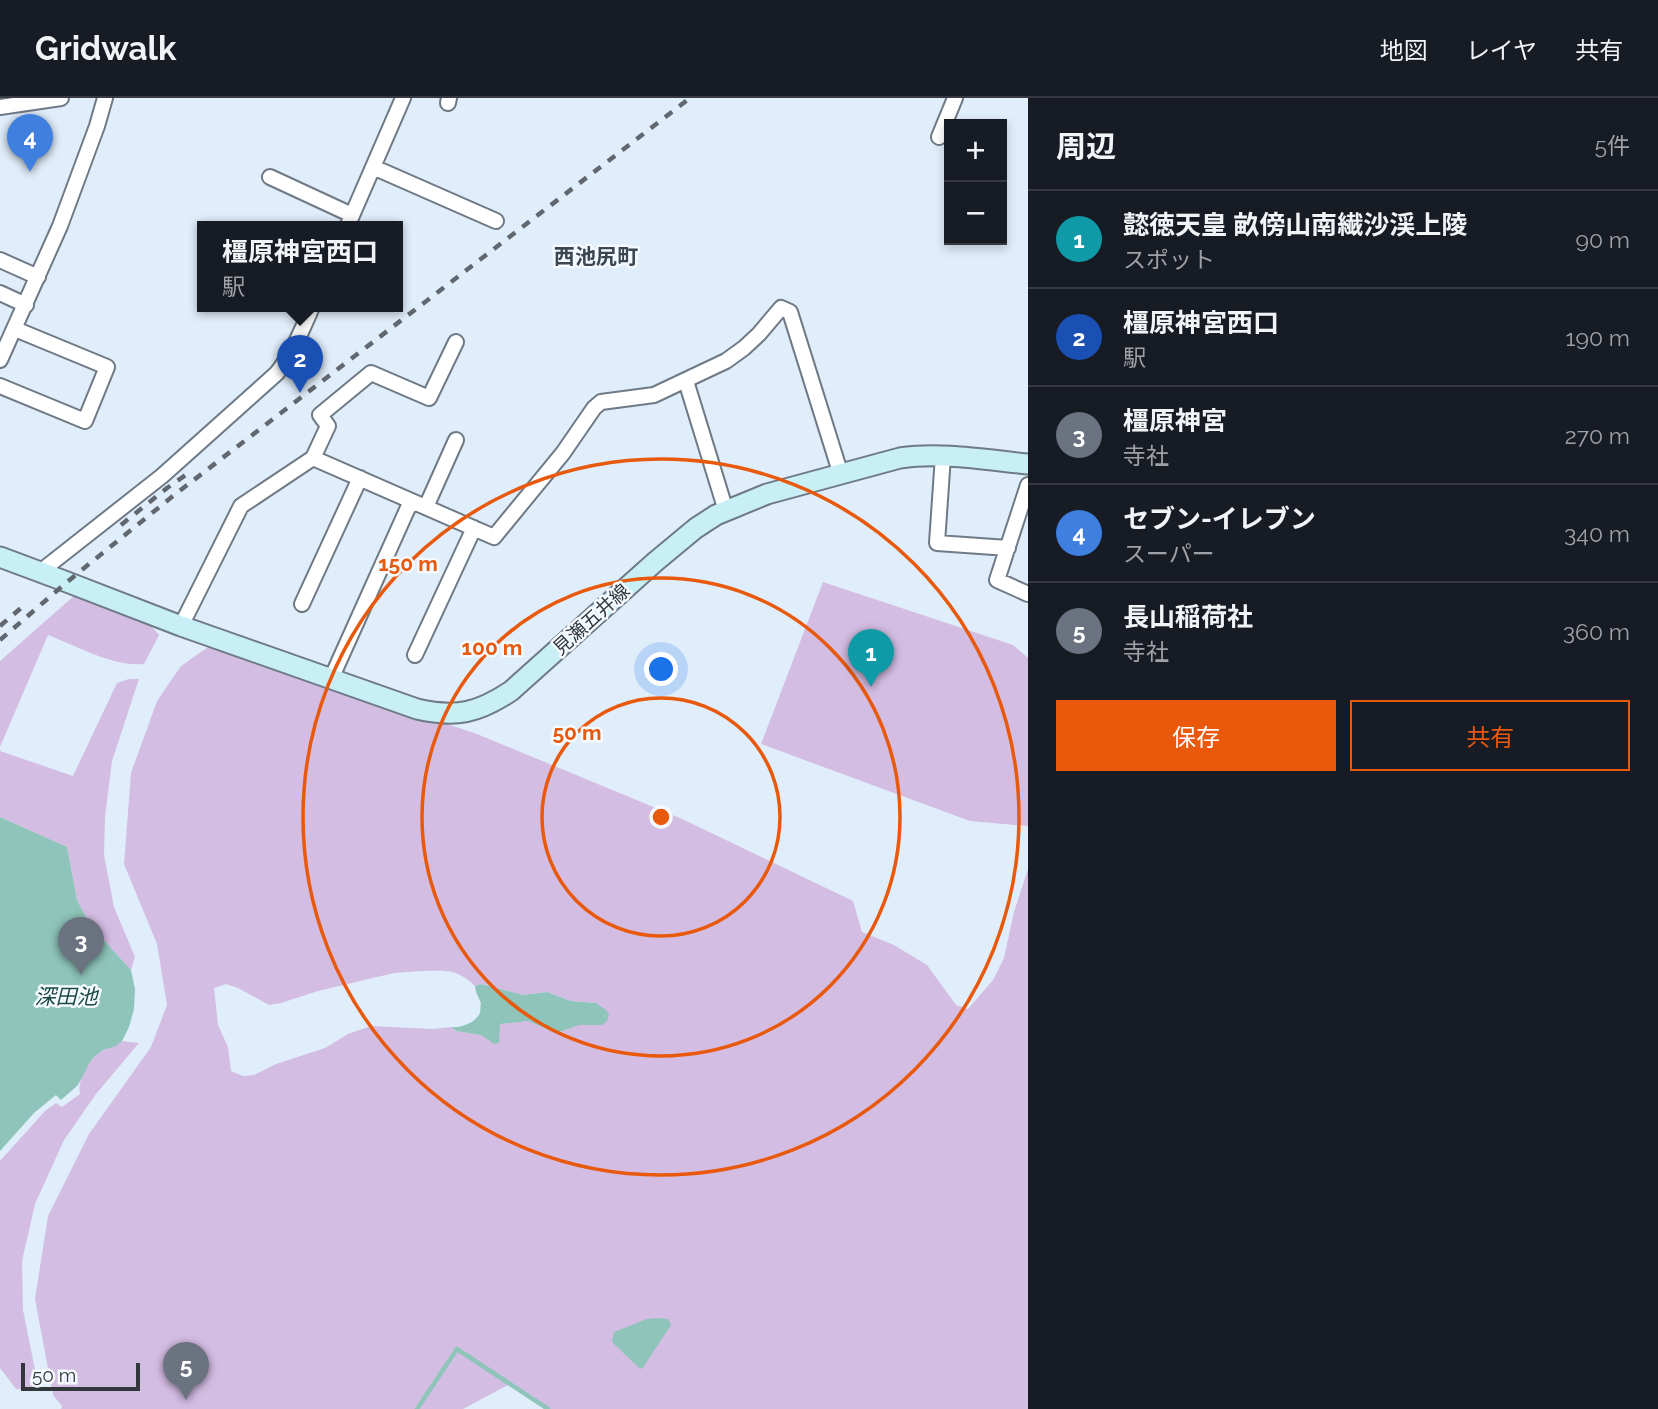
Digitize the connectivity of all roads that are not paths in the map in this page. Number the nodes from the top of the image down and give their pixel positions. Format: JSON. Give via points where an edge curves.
{"nodes":[{"id":1,"x":61,"y":98,"type":"edge"},
{"id":2,"x":105,"y":98,"type":"edge"},
{"id":3,"x":403,"y":98,"type":"edge"},
{"id":4,"x":955,"y":98,"type":"edge"},
{"id":5,"x":0,"y":107,"type":"edge"},
{"id":6,"x":939,"y":137,"type":"dead end"},
{"id":7,"x":373,"y":167,"type":"junction"},
{"id":8,"x":270,"y":177,"type":"dead end"},
{"id":9,"x":350,"y":221,"type":"edge"},
{"id":10,"x":496,"y":221,"type":"dead end"},
{"id":11,"x":0,"y":260,"type":"edge"},
{"id":12,"x":37,"y":277,"type":"junction"},
{"id":13,"x":0,"y":293,"type":"edge"},
{"id":14,"x":26,"y":305,"type":"junction"},
{"id":15,"x":310,"y":312,"type":"edge"},
{"id":16,"x":15,"y":329,"type":"junction"},
{"id":17,"x":456,"y":342,"type":"dead end"},
{"id":18,"x":0,"y":360,"type":"edge"},
{"id":19,"x":686,"y":381,"type":"junction"},
{"id":20,"x":0,"y":386,"type":"edge"},
{"id":21,"x":456,"y":440,"type":"dead end"},
{"id":22,"x":943,"y":456,"type":"junction"},
{"id":23,"x":313,"y":458,"type":"junction"},
{"id":24,"x":1028,"y":464,"type":"edge"},
{"id":25,"x":841,"y":475,"type":"junction"},
{"id":26,"x":360,"y":478,"type":"junction"},
{"id":27,"x":1028,"y":485,"type":"edge"},
{"id":28,"x":411,"y":500,"type":"junction"},
{"id":29,"x":426,"y":507,"type":"junction"},
{"id":30,"x":726,"y":511,"type":"junction"},
{"id":31,"x":474,"y":528,"type":"junction"},
{"id":32,"x":1008,"y":548,"type":"junction"},
{"id":33,"x":0,"y":557,"type":"edge"},
{"id":34,"x":40,"y":572,"type":"junction"},
{"id":35,"x":1028,"y":594,"type":"edge"},
{"id":36,"x":302,"y":604,"type":"dead end"},
{"id":37,"x":181,"y":626,"type":"junction"},
{"id":38,"x":415,"y":655,"type":"dead end"},
{"id":39,"x":331,"y":679,"type":"junction"}],
"edges":[{"from":1,"to":5,"type":"street"},
{"from":2,"to":12,"type":"street"},
{"from":3,"to":7,"type":"street"},
{"from":4,"to":6,"type":"street"},
{"from":7,"to":9,"type":"street"},
{"from":7,"to":10,"type":"street"},
{"from":8,"to":9,"type":"street"},
{"from":11,"to":12,"type":"street"},
{"from":12,"to":14,"type":"street"},
{"from":13,"to":14,"type":"street"},
{"from":14,"to":16,"type":"street"},
{"from":15,"to":34,"type":"street","via":[[277,373],[150,486]]},
{"from":16,"to":18,"type":"street"},
{"from":16,"to":20,"type":"street","via":[[107,367],[86,421]]},
{"from":17,"to":23,"type":"street","via":[[429,397],[371,373],[320,415],[328,426]]},
{"from":19,"to":25,"type":"street","via":[[744,348],[781,308],[790,312]]},
{"from":19,"to":30,"type":"street"},
{"from":19,"to":31,"type":"street","via":[[653,395],[601,402],[494,537]]},
{"from":21,"to":29,"type":"street"},
{"from":22,"to":24,"type":"main road","name":"見瀬五井線"},
{"from":22,"to":25,"type":"main road","name":"見瀬五井線","via":[[901,458]]},
{"from":22,"to":32,"type":"street","via":[[937,542]]},
{"from":23,"to":26,"type":"street"},
{"from":23,"to":37,"type":"street","via":[[241,506]]},
{"from":25,"to":30,"type":"main road","name":"見瀬五井線","via":[[767,494]]},
{"from":26,"to":28,"type":"street"},
{"from":26,"to":36,"type":"street"},
{"from":27,"to":32,"type":"street"},
{"from":28,"to":29,"type":"street"},
{"from":28,"to":39,"type":"street"},
{"from":29,"to":31,"type":"street"},
{"from":30,"to":39,"type":"main road","name":"見瀬五井線","via":[[654,562],[511,691],[478,709],[456,714],[417,709]]},
{"from":31,"to":38,"type":"street"},
{"from":32,"to":35,"type":"street","via":[[997,580]]},
{"from":33,"to":34,"type":"main road","name":"見瀬五井線"},
{"from":34,"to":37,"type":"main road","name":"見瀬五井線"},
{"from":37,"to":39,"type":"main road","name":"見瀬五井線"}]}
